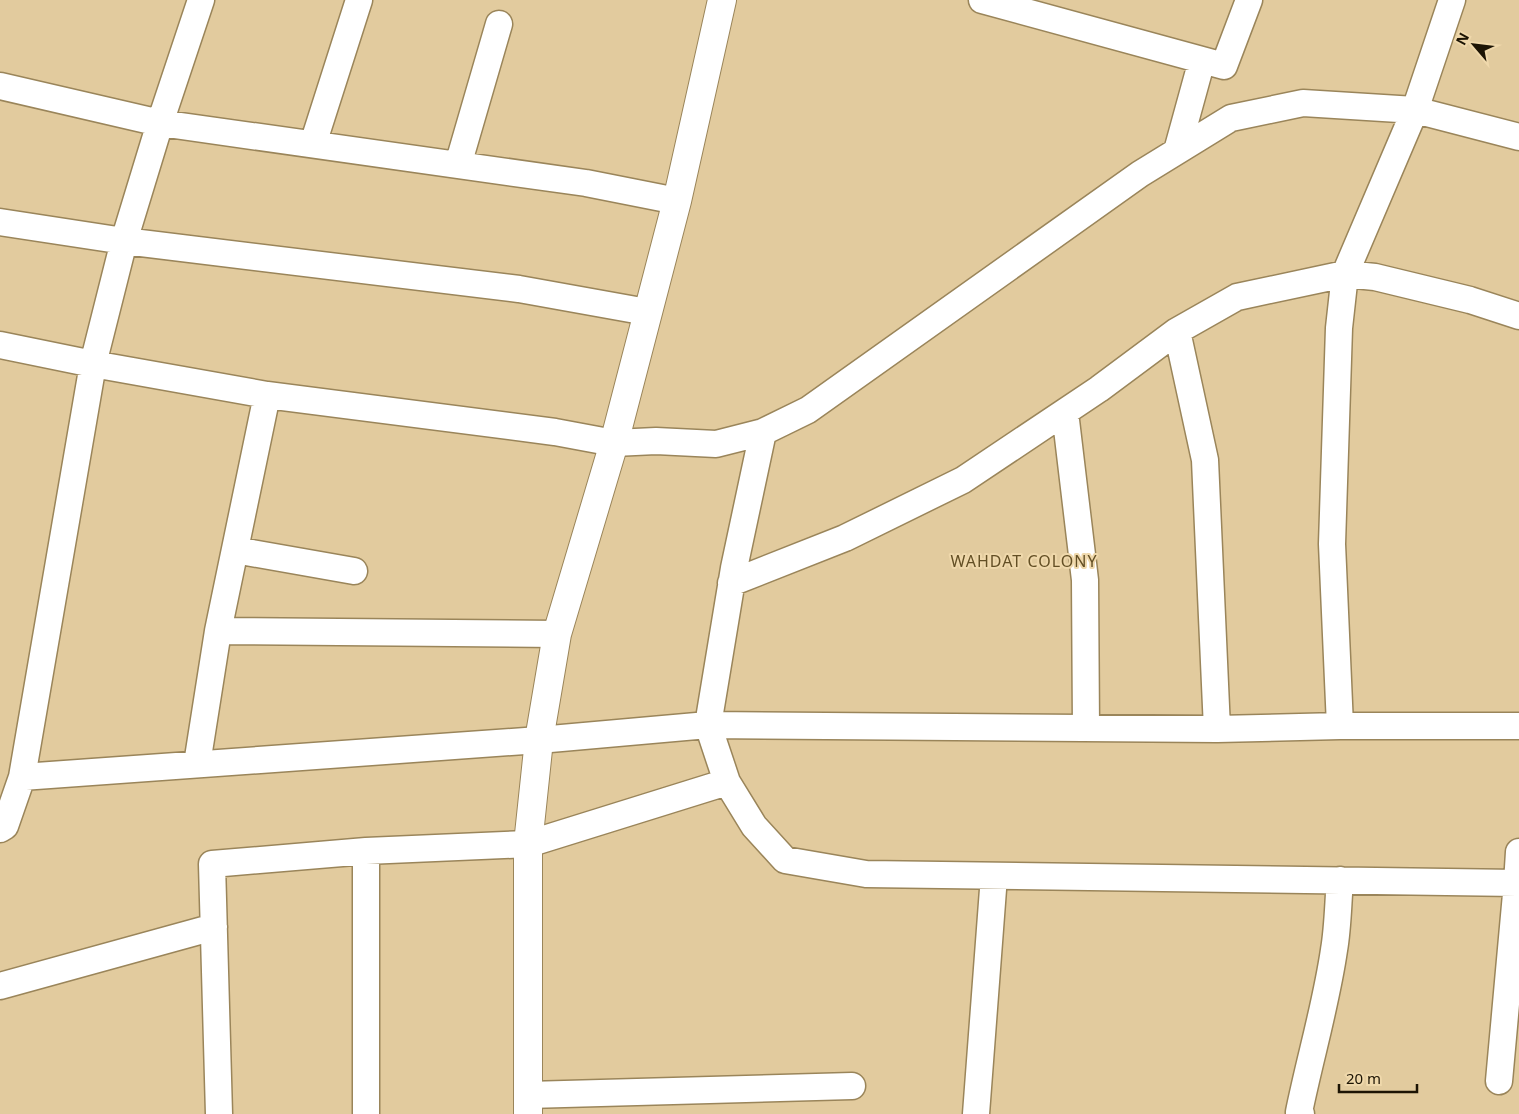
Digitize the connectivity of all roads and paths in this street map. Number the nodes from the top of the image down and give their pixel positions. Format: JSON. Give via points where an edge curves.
{"nodes":[{"id":1,"x":201,"y":0,"type":"edge"},
{"id":2,"x":359,"y":0,"type":"edge"},
{"id":3,"x":722,"y":0,"type":"edge"},
{"id":4,"x":982,"y":0,"type":"edge"},
{"id":5,"x":1249,"y":0,"type":"edge"},
{"id":6,"x":1452,"y":0,"type":"edge"},
{"id":7,"x":499,"y":24,"type":"dead end"},
{"id":8,"x":1202,"y":60,"type":"junction"},
{"id":9,"x":0,"y":86,"type":"edge"},
{"id":10,"x":1414,"y":110,"type":"junction"},
{"id":11,"x":160,"y":122,"type":"junction"},
{"id":12,"x":1519,"y":137,"type":"edge"},
{"id":13,"x":313,"y":144,"type":"junction"},
{"id":14,"x":1177,"y":151,"type":"junction"},
{"id":15,"x":458,"y":165,"type":"junction"},
{"id":16,"x":676,"y":201,"type":"junction"},
{"id":17,"x":0,"y":222,"type":"edge"},
{"id":18,"x":124,"y":241,"type":"junction"},
{"id":19,"x":1345,"y":274,"type":"junction"},
{"id":20,"x":647,"y":312,"type":"junction"},
{"id":21,"x":1519,"y":316,"type":"edge"},
{"id":22,"x":1177,"y":331,"type":"junction"},
{"id":23,"x":0,"y":344,"type":"edge"},
{"id":24,"x":93,"y":364,"type":"junction"},
{"id":25,"x":267,"y":395,"type":"junction"},
{"id":26,"x":1065,"y":412,"type":"junction"},
{"id":27,"x":763,"y":432,"type":"junction"},
{"id":28,"x":614,"y":443,"type":"junction"},
{"id":29,"x":234,"y":550,"type":"junction"},
{"id":30,"x":354,"y":571,"type":"dead end"},
{"id":31,"x":731,"y":583,"type":"junction"},
{"id":32,"x":218,"y":631,"type":"junction"},
{"id":33,"x":557,"y":634,"type":"junction"},
{"id":34,"x":708,"y":725,"type":"junction"},
{"id":35,"x":1340,"y":726,"type":"junction"},
{"id":36,"x":1519,"y":726,"type":"edge"},
{"id":37,"x":1086,"y":728,"type":"junction"},
{"id":38,"x":1217,"y":729,"type":"junction"},
{"id":39,"x":539,"y":740,"type":"junction"},
{"id":40,"x":197,"y":764,"type":"junction"},
{"id":41,"x":22,"y":776,"type":"junction"},
{"id":42,"x":727,"y":782,"type":"junction"},
{"id":43,"x":0,"y":829,"type":"edge"},
{"id":44,"x":528,"y":844,"type":"junction"},
{"id":45,"x":366,"y":851,"type":"junction"},
{"id":46,"x":1519,"y":852,"type":"edge"},
{"id":47,"x":994,"y":876,"type":"junction"},
{"id":48,"x":1340,"y":880,"type":"junction"},
{"id":49,"x":1518,"y":883,"type":"edge"},
{"id":50,"x":214,"y":927,"type":"junction"},
{"id":51,"x":0,"y":986,"type":"edge"},
{"id":52,"x":1499,"y":1081,"type":"dead end"},
{"id":53,"x":852,"y":1086,"type":"dead end"},
{"id":54,"x":528,"y":1105,"type":"edge"},
{"id":55,"x":1300,"y":1113,"type":"edge"},
{"id":56,"x":219,"y":1114,"type":"edge"},
{"id":57,"x":366,"y":1114,"type":"edge"},
{"id":58,"x":976,"y":1114,"type":"edge"}],
"edges":[{"from":1,"to":11,"type":"street"},
{"from":2,"to":13,"type":"street"},
{"from":3,"to":16,"type":"street"},
{"from":4,"to":8,"type":"street"},
{"from":5,"to":8,"type":"street","via":[[1224,66]]},
{"from":6,"to":10,"type":"street"},
{"from":7,"to":15,"type":"street"},
{"from":8,"to":14,"type":"street"},
{"from":9,"to":11,"type":"street"},
{"from":10,"to":12,"type":"street"},
{"from":10,"to":14,"type":"street","via":[[1303,103],[1231,118]]},
{"from":10,"to":19,"type":"street"},
{"from":11,"to":13,"type":"street"},
{"from":11,"to":18,"type":"street"},
{"from":13,"to":15,"type":"street"},
{"from":14,"to":27,"type":"street","via":[[808,410]]},
{"from":15,"to":16,"type":"street","via":[[586,183]]},
{"from":16,"to":20,"type":"street"},
{"from":17,"to":18,"type":"street"},
{"from":18,"to":20,"type":"street","via":[[519,289]]},
{"from":18,"to":24,"type":"street"},
{"from":19,"to":21,"type":"street","via":[[1375,277],[1470,300]]},
{"from":19,"to":22,"type":"street","via":[[1237,297]]},
{"from":19,"to":35,"type":"street","via":[[1339,328],[1332,544]]},
{"from":20,"to":28,"type":"street"},
{"from":22,"to":26,"type":"street"},
{"from":22,"to":38,"type":"street","via":[[1206,460]]},
{"from":23,"to":24,"type":"street"},
{"from":24,"to":25,"type":"street"},
{"from":24,"to":41,"type":"street"},
{"from":25,"to":28,"type":"street","via":[[555,432]]},
{"from":25,"to":29,"type":"street"},
{"from":26,"to":31,"type":"street","via":[[963,480],[845,538]]},
{"from":26,"to":37,"type":"street","via":[[1085,580]]},
{"from":27,"to":28,"type":"street","via":[[716,444]]},
{"from":27,"to":31,"type":"street"},
{"from":28,"to":33,"type":"street"},
{"from":29,"to":30,"type":"street"},
{"from":29,"to":32,"type":"street"},
{"from":31,"to":34,"type":"street"},
{"from":32,"to":33,"type":"street"},
{"from":32,"to":40,"type":"street"},
{"from":33,"to":39,"type":"street"},
{"from":34,"to":37,"type":"street"},
{"from":34,"to":39,"type":"street"},
{"from":34,"to":42,"type":"street"},
{"from":35,"to":36,"type":"street"},
{"from":35,"to":38,"type":"street"},
{"from":37,"to":38,"type":"street"},
{"from":39,"to":40,"type":"street"},
{"from":39,"to":44,"type":"street"},
{"from":40,"to":41,"type":"street"},
{"from":41,"to":43,"type":"street","via":[[5,826]]},
{"from":42,"to":44,"type":"street"},
{"from":42,"to":47,"type":"street","via":[[754,826],[785,860],[866,874]]},
{"from":44,"to":45,"type":"street"},
{"from":44,"to":54,"type":"street"},
{"from":45,"to":50,"type":"street","via":[[212,864]]},
{"from":45,"to":57,"type":"street"},
{"from":46,"to":49,"type":"street"},
{"from":47,"to":48,"type":"street"},
{"from":47,"to":58,"type":"street"},
{"from":48,"to":49,"type":"street"},
{"from":48,"to":55,"type":"street","via":[[1335,949]]},
{"from":49,"to":52,"type":"street"},
{"from":50,"to":51,"type":"street"},
{"from":50,"to":56,"type":"street"},
{"from":53,"to":54,"type":"street"}]}
